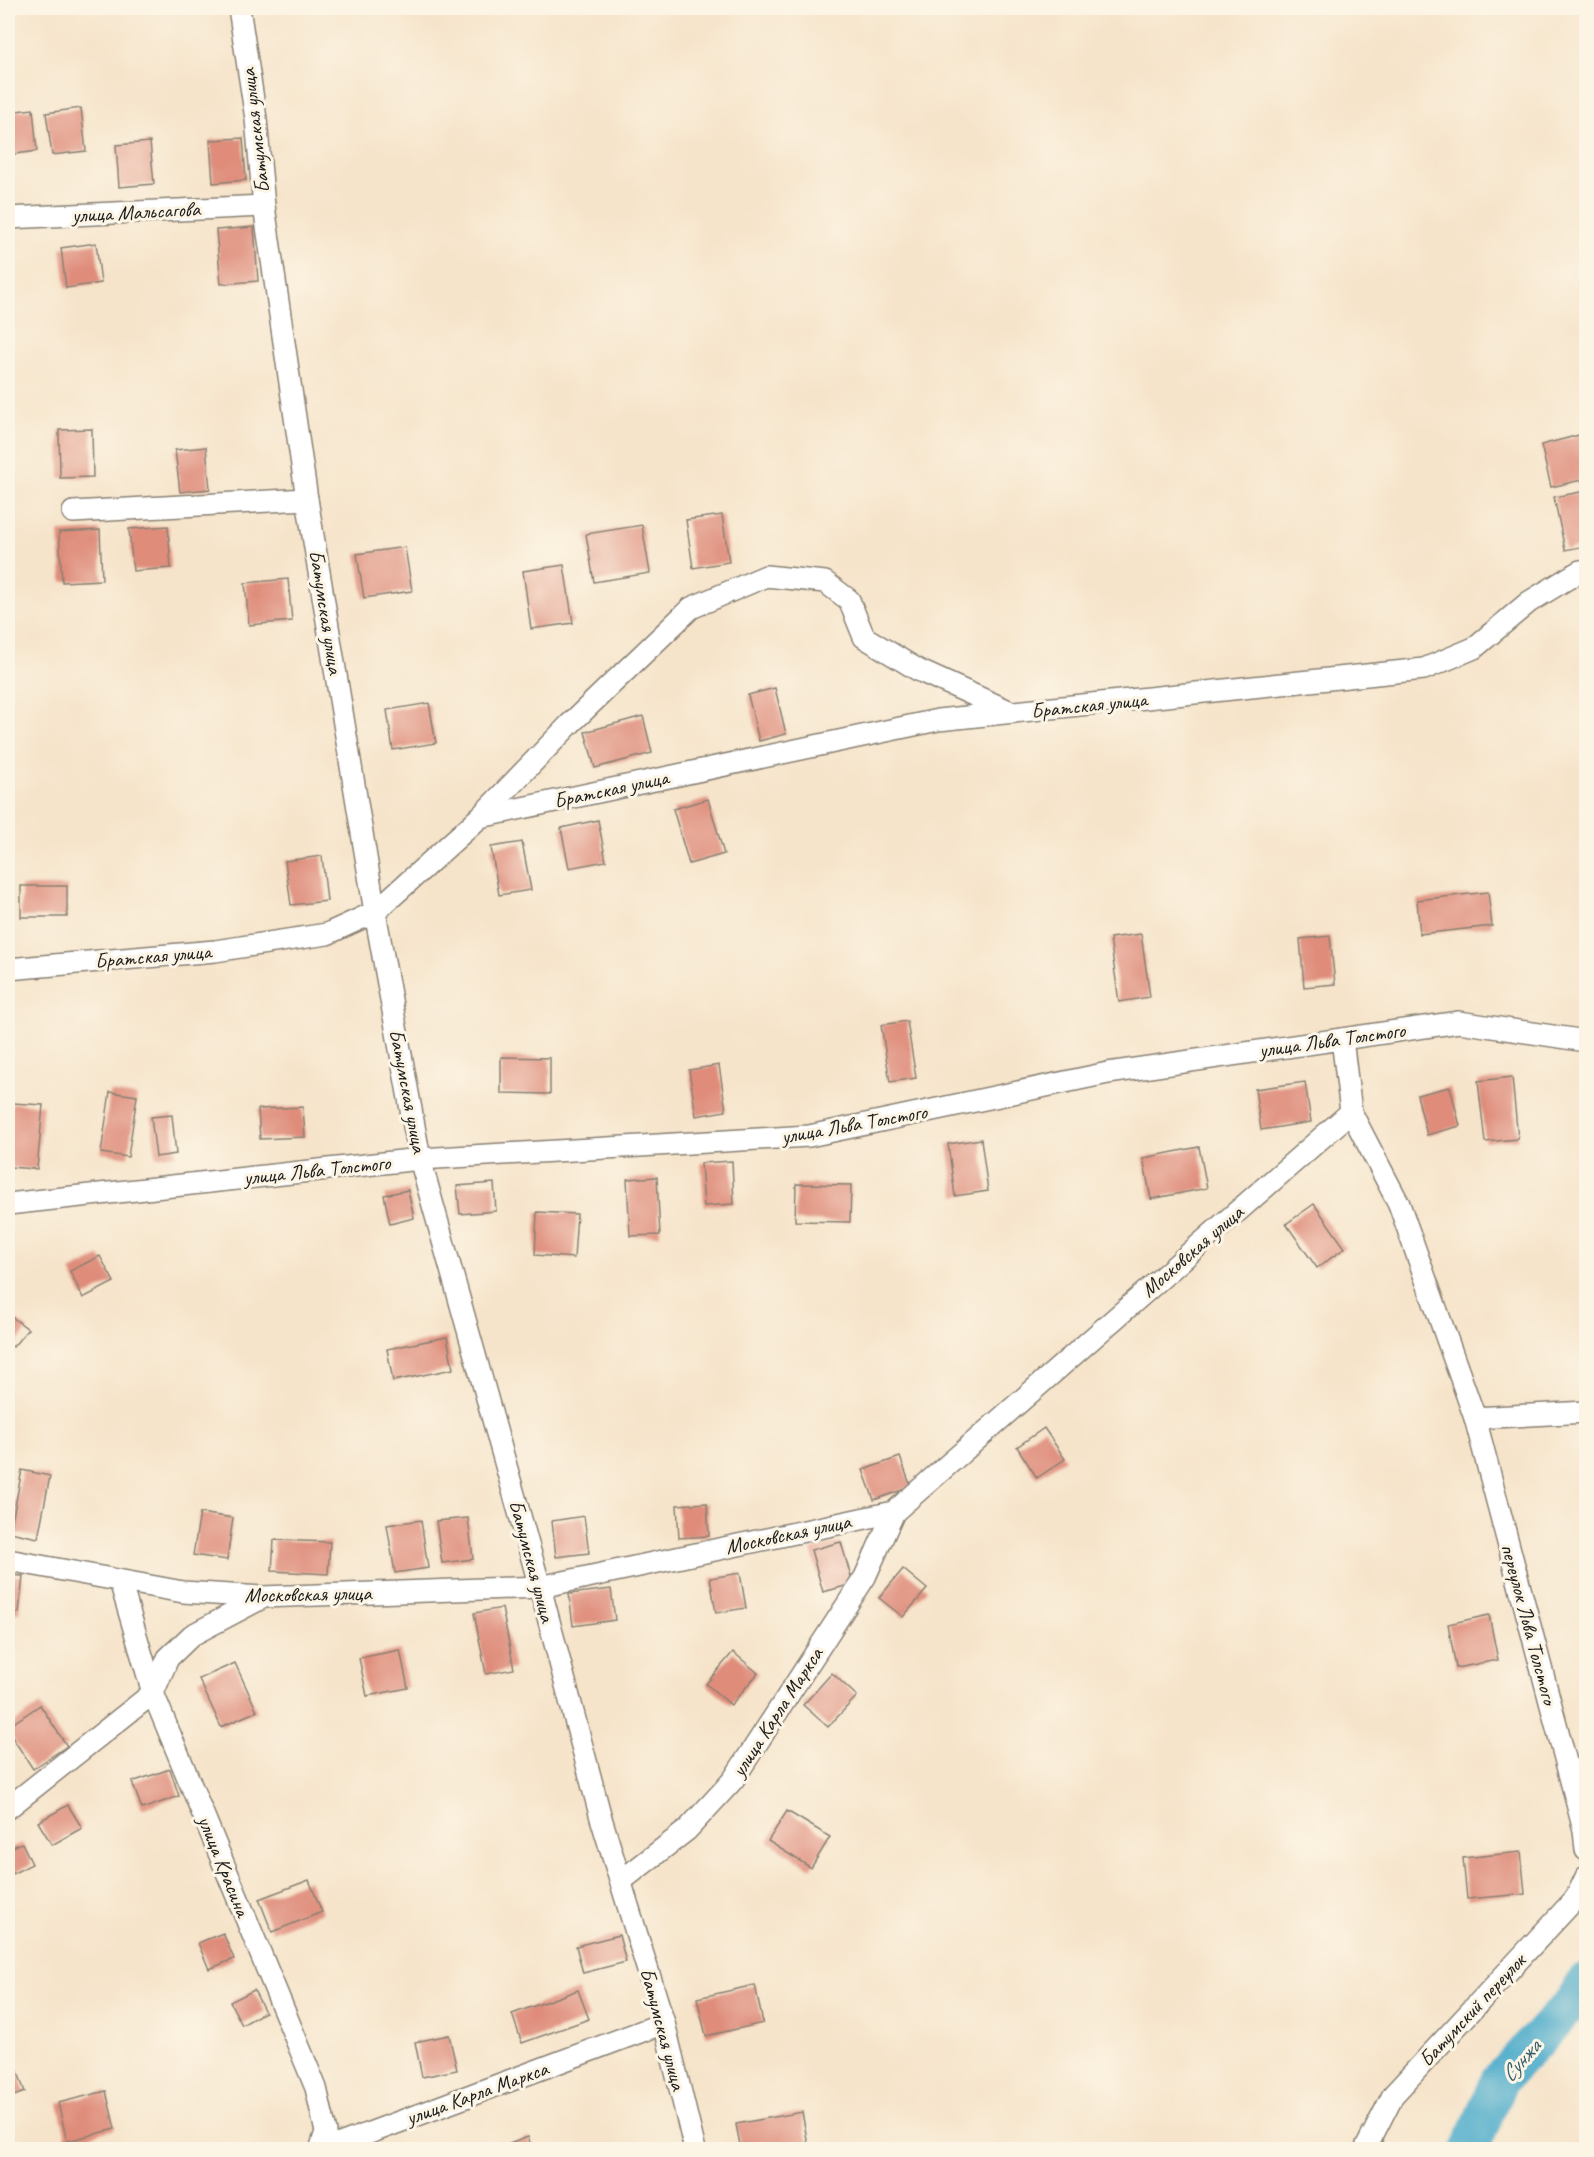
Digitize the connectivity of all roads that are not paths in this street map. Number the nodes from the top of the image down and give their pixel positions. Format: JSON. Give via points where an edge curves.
{"nodes":[{"id":1,"x":239,"y":8,"type":"edge"},
{"id":2,"x":264,"y":206,"type":"junction"},
{"id":3,"x":8,"y":218,"type":"edge"},
{"id":4,"x":308,"y":499,"type":"junction"},
{"id":5,"x":73,"y":512,"type":"dead end"},
{"id":6,"x":1587,"y":570,"type":"edge"},
{"id":7,"x":1013,"y":713,"type":"junction"},
{"id":8,"x":480,"y":817,"type":"junction"},
{"id":9,"x":375,"y":912,"type":"junction"},
{"id":10,"x":8,"y":969,"type":"edge"},
{"id":11,"x":1342,"y":1039,"type":"junction"},
{"id":12,"x":1587,"y":1041,"type":"edge"},
{"id":13,"x":1351,"y":1112,"type":"junction"},
{"id":14,"x":420,"y":1159,"type":"junction"},
{"id":15,"x":9,"y":1206,"type":"edge"},
{"id":16,"x":1587,"y":1412,"type":"edge"},
{"id":17,"x":1475,"y":1418,"type":"junction"},
{"id":18,"x":894,"y":1512,"type":"junction"},
{"id":19,"x":8,"y":1560,"type":"edge"},
{"id":20,"x":120,"y":1581,"type":"junction"},
{"id":21,"x":540,"y":1587,"type":"junction"},
{"id":22,"x":262,"y":1597,"type":"junction"},
{"id":23,"x":153,"y":1693,"type":"junction"},
{"id":24,"x":8,"y":1808,"type":"edge"},
{"id":25,"x":1586,"y":1836,"type":"edge"},
{"id":26,"x":1587,"y":1877,"type":"edge"},
{"id":27,"x":621,"y":1881,"type":"junction"},
{"id":28,"x":664,"y":2023,"type":"junction"},
{"id":29,"x":322,"y":2150,"type":"edge"},
{"id":30,"x":695,"y":2150,"type":"edge"},
{"id":31,"x":1365,"y":2150,"type":"edge"}],
"edges":[{"from":1,"to":2,"type":"street","name":"Батумская улица"},
{"from":2,"to":3,"type":"street","name":"улица Мальсагова"},
{"from":2,"to":4,"type":"street","name":"Батумская улица"},
{"from":4,"to":5,"type":"street"},
{"from":4,"to":9,"type":"street","name":"Батумская улица"},
{"from":6,"to":7,"type":"street","name":"Братская улица","via":[[1529,602],[1474,648],[1424,669]]},
{"from":7,"to":8,"type":"street","name":"Братская улица","via":[[938,720]]},
{"from":7,"to":8,"type":"street","via":[[918,670],[864,637],[849,600],[825,582],[766,576],[691,608],[570,723]]},
{"from":8,"to":9,"type":"street","name":"Братская улица"},
{"from":9,"to":10,"type":"street","name":"Братская улица","via":[[327,934],[214,951]]},
{"from":9,"to":14,"type":"street","name":"Батумская улица"},
{"from":11,"to":12,"type":"street","name":"улица Льва Толстого","via":[[1459,1022]]},
{"from":11,"to":13,"type":"street"},
{"from":11,"to":14,"type":"street","name":"улица Льва Толстого","via":[[1108,1073],[809,1136]]},
{"from":13,"to":17,"type":"street","name":"переулок Льва Толстого","via":[[1399,1204]]},
{"from":13,"to":18,"type":"street","name":"Московская улица"},
{"from":14,"to":15,"type":"street","name":"улица Льва Толстого"},
{"from":14,"to":21,"type":"street","name":"Батумская улица"},
{"from":16,"to":17,"type":"street"},
{"from":17,"to":25,"type":"street","name":"переулок Льва Толстого"},
{"from":18,"to":21,"type":"street","name":"Московская улица"},
{"from":18,"to":27,"type":"street","name":"улица Карла Маркса","via":[[865,1577],[733,1780],[687,1830]]},
{"from":19,"to":20,"type":"street","name":"Московская улица"},
{"from":20,"to":22,"type":"street","name":"Московская улица","via":[[183,1592]]},
{"from":20,"to":23,"type":"street","name":"улица Красина"},
{"from":21,"to":22,"type":"street","name":"Московская улица"},
{"from":21,"to":27,"type":"street","name":"Батумская улица"},
{"from":22,"to":23,"type":"street","via":[[192,1635],[168,1658]]},
{"from":23,"to":24,"type":"street"},
{"from":23,"to":29,"type":"street","name":"улица Красина","via":[[316,2088],[326,2132]]},
{"from":26,"to":31,"type":"street","name":"Батумский переулок","via":[[1576,1898],[1393,2095]]},
{"from":27,"to":28,"type":"street","name":"Батумская улица"},
{"from":28,"to":29,"type":"street","name":"улица Карла Маркса"},
{"from":28,"to":30,"type":"street","name":"Батумская улица"}]}
